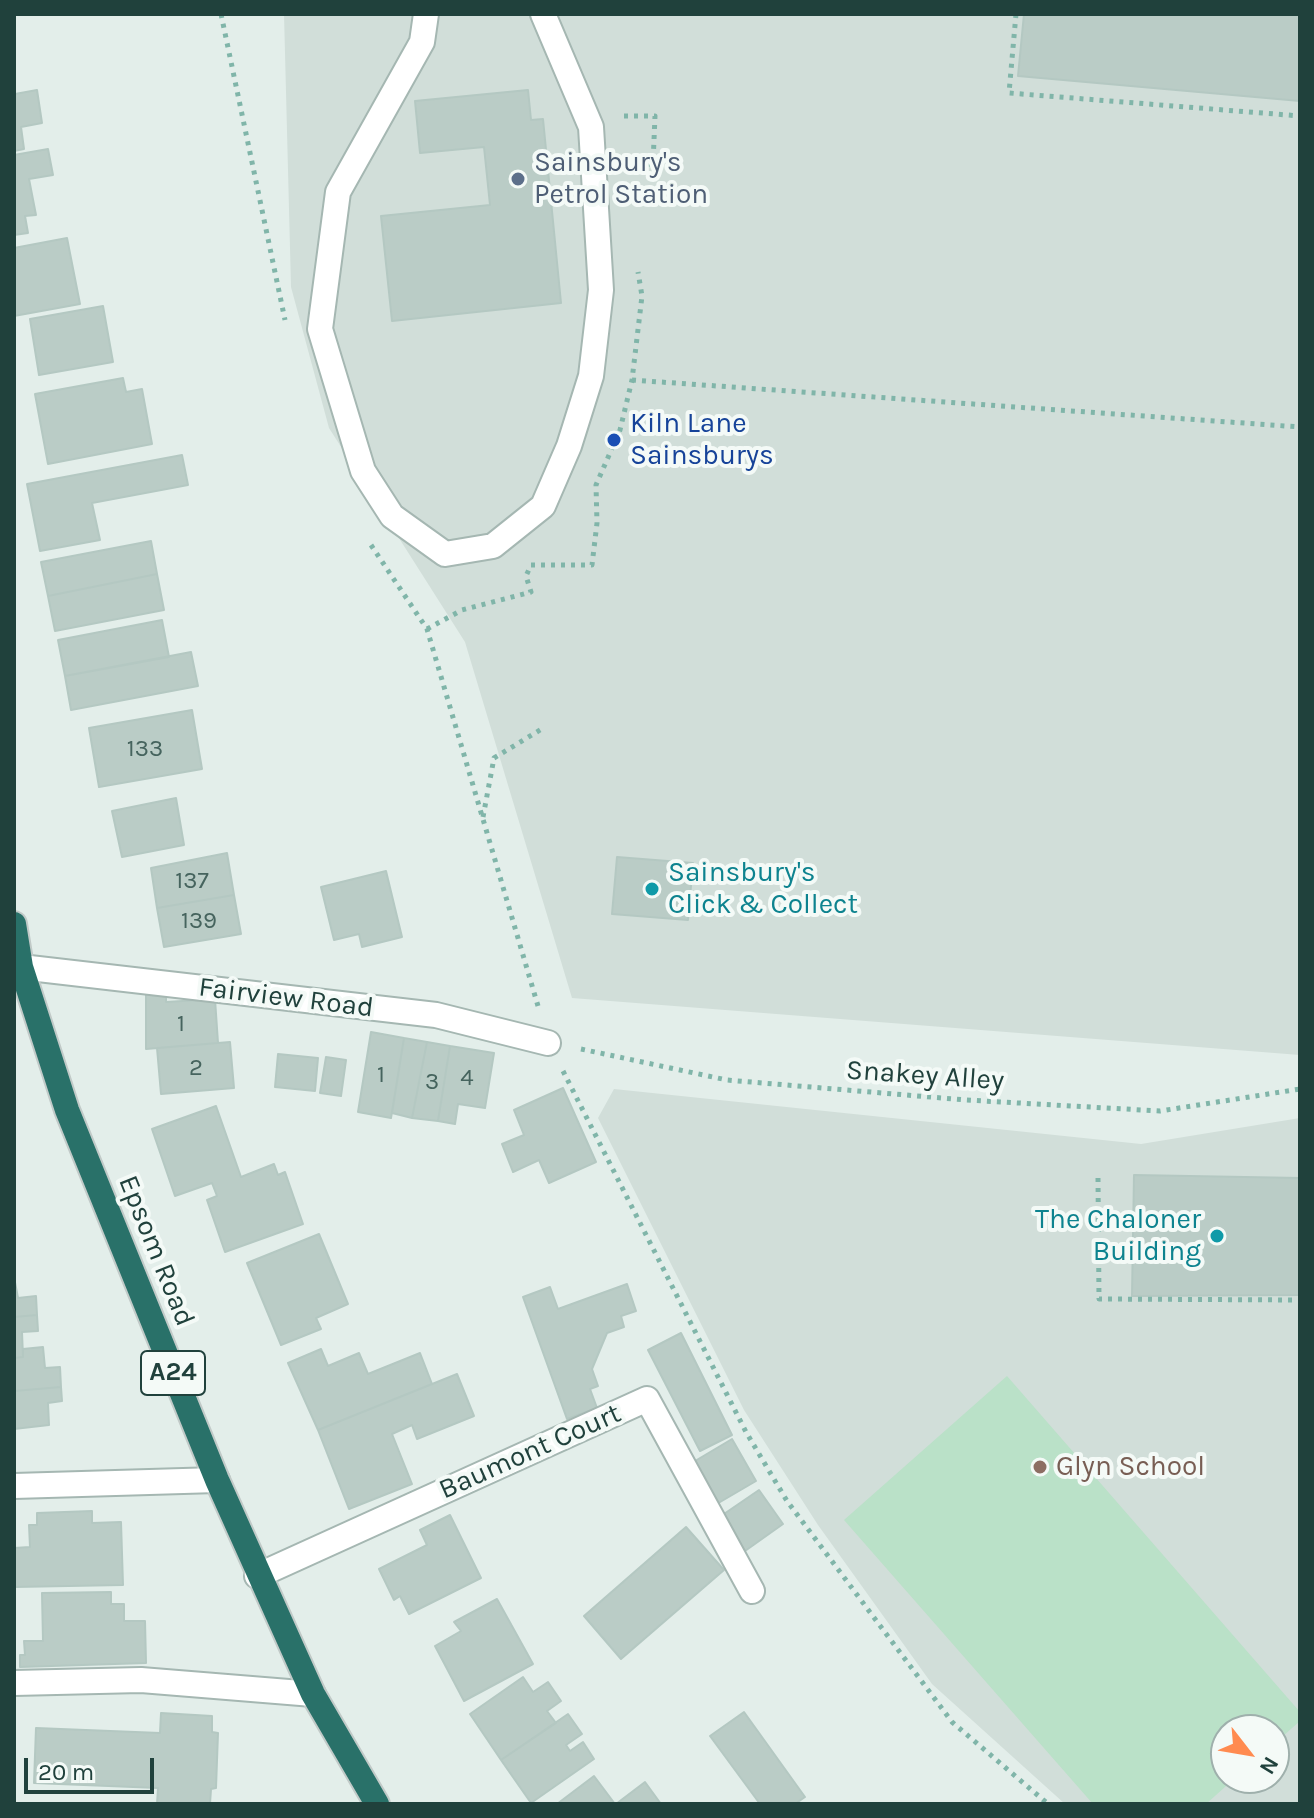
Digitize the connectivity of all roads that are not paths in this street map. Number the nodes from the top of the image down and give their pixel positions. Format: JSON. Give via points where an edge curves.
{"nodes":[{"id":1,"x":426,"y":14,"type":"edge"},
{"id":2,"x":543,"y":14,"type":"edge"},
{"id":3,"x":14,"y":924,"type":"edge"},
{"id":4,"x":21,"y":967,"type":"junction"},
{"id":5,"x":548,"y":1043,"type":"road end"},
{"id":6,"x":217,"y":1480,"type":"junction"},
{"id":7,"x":14,"y":1486,"type":"edge"},
{"id":8,"x":257,"y":1576,"type":"junction"},
{"id":9,"x":752,"y":1591,"type":"dead end"},
{"id":10,"x":14,"y":1683,"type":"edge"},
{"id":11,"x":313,"y":1694,"type":"junction"},
{"id":12,"x":377,"y":1804,"type":"edge"}],
"edges":[{"from":1,"to":2,"type":"street","via":[[422,42],[338,192],[320,329],[363,471],[392,516],[445,554],[493,546],[543,506],[591,376],[601,290],[591,127]]},
{"from":3,"to":4,"type":"highway","name":"Epsom Road","number":"A24"},
{"from":4,"to":5,"type":"street","name":"Fairview Road","via":[[436,1015]]},
{"from":4,"to":6,"type":"highway","name":"Epsom Road","number":"A24","via":[[74,1129]]},
{"from":6,"to":7,"type":"street"},
{"from":6,"to":8,"type":"highway","name":"Epsom Road","number":"A24"},
{"from":8,"to":9,"type":"street","name":"Baumont Court","via":[[647,1399]]},
{"from":8,"to":11,"type":"highway","name":"Epsom Road","number":"A24"},
{"from":10,"to":11,"type":"street","via":[[141,1680]]},
{"from":11,"to":12,"type":"highway","name":"Epsom Road","number":"A24"}]}
